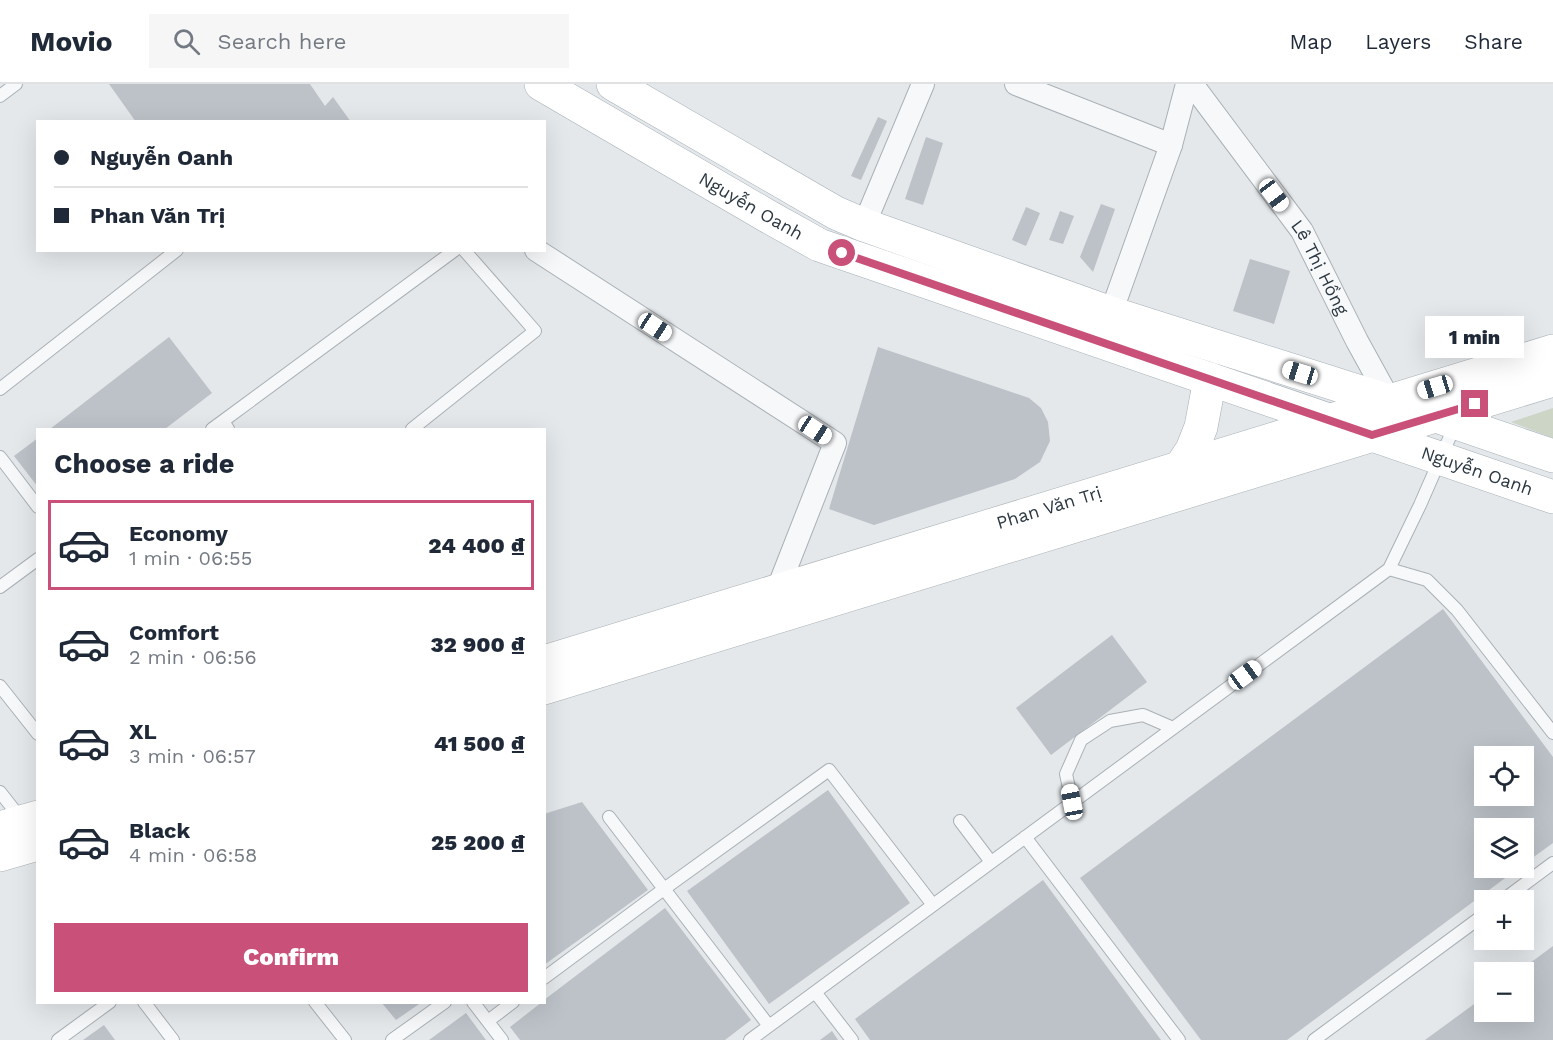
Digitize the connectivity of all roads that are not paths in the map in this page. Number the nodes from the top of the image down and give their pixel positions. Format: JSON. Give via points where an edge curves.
{"nodes":[{"id":1,"x":16,"y":84,"type":"edge"},
{"id":2,"x":541,"y":84,"type":"edge"},
{"id":3,"x":613,"y":84,"type":"edge"},
{"id":4,"x":923,"y":84,"type":"edge"},
{"id":5,"x":1016,"y":84,"type":"edge"},
{"id":6,"x":1189,"y":84,"type":"edge"},
{"id":7,"x":0,"y":96,"type":"edge"},
{"id":8,"x":1171,"y":145,"type":"junction"},
{"id":9,"x":864,"y":225,"type":"junction"},
{"id":10,"x":174,"y":252,"type":"edge"},
{"id":11,"x":452,"y":252,"type":"edge"},
{"id":12,"x":466,"y":252,"type":"edge"},
{"id":13,"x":539,"y":252,"type":"edge"},
{"id":14,"x":1111,"y":314,"type":"junction"},
{"id":15,"x":1551,"y":354,"type":"edge"},
{"id":16,"x":1210,"y":379,"type":"junction"},
{"id":17,"x":0,"y":389,"type":"edge"},
{"id":18,"x":1390,"y":401,"type":"junction"},
{"id":19,"x":1446,"y":419,"type":"junction"},
{"id":20,"x":1332,"y":421,"type":"junction"},
{"id":21,"x":226,"y":425,"type":"edge"},
{"id":22,"x":413,"y":428,"type":"edge"},
{"id":23,"x":1372,"y":435,"type":"junction"},
{"id":24,"x":1553,"y":456,"type":"edge"},
{"id":25,"x":0,"y":457,"type":"edge"},
{"id":26,"x":1440,"y":458,"type":"junction"},
{"id":27,"x":1180,"y":468,"type":"junction"},
{"id":28,"x":1553,"y":497,"type":"edge"},
{"id":29,"x":36,"y":504,"type":"edge"},
{"id":30,"x":36,"y":560,"type":"edge"},
{"id":31,"x":1389,"y":570,"type":"junction"},
{"id":32,"x":0,"y":587,"type":"edge"},
{"id":33,"x":777,"y":604,"type":"junction"},
{"id":34,"x":546,"y":662,"type":"edge"},
{"id":35,"x":0,"y":686,"type":"edge"},
{"id":36,"x":546,"y":687,"type":"edge"},
{"id":37,"x":1173,"y":728,"type":"junction"},
{"id":38,"x":36,"y":731,"type":"edge"},
{"id":39,"x":1553,"y":734,"type":"edge"},
{"id":40,"x":0,"y":792,"type":"edge"},
{"id":41,"x":1072,"y":802,"type":"junction"},
{"id":42,"x":609,"y":817,"type":"dead end"},
{"id":43,"x":960,"y":821,"type":"dead end"},
{"id":44,"x":28,"y":831,"type":"edge"},
{"id":45,"x":1025,"y":837,"type":"junction"},
{"id":46,"x":0,"y":855,"type":"edge"},
{"id":47,"x":991,"y":862,"type":"junction"},
{"id":48,"x":1553,"y":863,"type":"edge"},
{"id":49,"x":664,"y":889,"type":"junction"},
{"id":50,"x":1517,"y":890,"type":"edge"},
{"id":51,"x":933,"y":905,"type":"junction"},
{"id":52,"x":1474,"y":922,"type":"edge"},
{"id":53,"x":546,"y":977,"type":"edge"},
{"id":54,"x":815,"y":992,"type":"junction"},
{"id":55,"x":107,"y":1004,"type":"edge"},
{"id":56,"x":146,"y":1004,"type":"edge"},
{"id":57,"x":317,"y":1004,"type":"edge"},
{"id":58,"x":442,"y":1004,"type":"edge"},
{"id":59,"x":475,"y":1004,"type":"edge"},
{"id":60,"x":510,"y":1004,"type":"edge"},
{"id":61,"x":488,"y":1021,"type":"junction"},
{"id":62,"x":769,"y":1026,"type":"junction"},
{"id":63,"x":58,"y":1040,"type":"edge"},
{"id":64,"x":173,"y":1040,"type":"edge"},
{"id":65,"x":345,"y":1040,"type":"edge"},
{"id":66,"x":392,"y":1040,"type":"edge"},
{"id":67,"x":502,"y":1040,"type":"edge"},
{"id":68,"x":750,"y":1040,"type":"edge"},
{"id":69,"x":852,"y":1040,"type":"edge"},
{"id":70,"x":1179,"y":1040,"type":"edge"},
{"id":71,"x":1314,"y":1040,"type":"edge"}],
"edges":[{"from":1,"to":7,"type":"lane"},
{"from":2,"to":16,"type":"main road","name":"Nguyễn Oanh","via":[[819,245]]},
{"from":3,"to":9,"type":"main road","name":"Nguyễn Oanh","via":[[836,213]]},
{"from":4,"to":9,"type":"street"},
{"from":5,"to":8,"type":"street"},
{"from":6,"to":8,"type":"street"},
{"from":6,"to":18,"type":"street","name":"Lê Thị Hồng","via":[[1302,231]]},
{"from":8,"to":14,"type":"street"},
{"from":9,"to":14,"type":"main road","name":"Nguyễn Oanh"},
{"from":10,"to":17,"type":"lane"},
{"from":11,"to":21,"type":"lane"},
{"from":12,"to":22,"type":"lane","via":[[535,330]]},
{"from":13,"to":33,"type":"street","via":[[835,442]]},
{"from":14,"to":18,"type":"main road","name":"Nguyễn Oanh"},
{"from":15,"to":18,"type":"main road","name":"Phan Văn Trị"},
{"from":15,"to":19,"type":"main road","name":"Phan Văn Trị"},
{"from":16,"to":20,"type":"main road","name":"Nguyễn Oanh"},
{"from":16,"to":27,"type":"main road","via":[[1201,427]]},
{"from":18,"to":19,"type":"main road","name":"Nguyễn Oanh"},
{"from":18,"to":20,"type":"main road","name":"Phan Văn Trị"},
{"from":19,"to":23,"type":"main road","name":"Phan Văn Trị"},
{"from":19,"to":24,"type":"main road","name":"Nguyễn Oanh"},
{"from":19,"to":26,"type":"lane"},
{"from":20,"to":23,"type":"main road","name":"Nguyễn Oanh"},
{"from":20,"to":27,"type":"main road","name":"Phan Văn Trị"},
{"from":23,"to":26,"type":"main road","name":"Nguyễn Oanh"},
{"from":23,"to":33,"type":"main road","name":"Phan Văn Trị"},
{"from":25,"to":29,"type":"lane"},
{"from":26,"to":28,"type":"main road","name":"Nguyễn Oanh"},
{"from":26,"to":31,"type":"lane"},
{"from":27,"to":33,"type":"main road","name":"Phan Văn Trị"},
{"from":30,"to":32,"type":"lane"},
{"from":31,"to":37,"type":"lane"},
{"from":31,"to":39,"type":"lane","via":[[1427,580],[1457,610]]},
{"from":33,"to":34,"type":"main road","name":"Phan Văn Trị"},
{"from":33,"to":36,"type":"main road","name":"Phan Văn Trị"},
{"from":35,"to":38,"type":"lane"},
{"from":37,"to":41,"type":"lane"},
{"from":37,"to":41,"type":"lane","via":[[1143,715],[1110,721],[1081,740],[1066,774]]},
{"from":40,"to":44,"type":"lane"},
{"from":41,"to":45,"type":"lane"},
{"from":42,"to":49,"type":"lane"},
{"from":43,"to":47,"type":"lane"},
{"from":44,"to":46,"type":"main road"},
{"from":45,"to":47,"type":"lane"},
{"from":45,"to":70,"type":"lane"},
{"from":47,"to":51,"type":"lane"},
{"from":48,"to":50,"type":"lane"},
{"from":49,"to":51,"type":"lane","via":[[829,770]]},
{"from":49,"to":53,"type":"lane"},
{"from":49,"to":62,"type":"lane"},
{"from":51,"to":54,"type":"lane"},
{"from":52,"to":71,"type":"lane"},
{"from":54,"to":62,"type":"lane"},
{"from":54,"to":69,"type":"lane"},
{"from":55,"to":63,"type":"lane"},
{"from":56,"to":64,"type":"lane"},
{"from":57,"to":65,"type":"lane"},
{"from":58,"to":66,"type":"lane"},
{"from":59,"to":61,"type":"lane"},
{"from":60,"to":61,"type":"lane"},
{"from":61,"to":67,"type":"lane"},
{"from":62,"to":68,"type":"lane"}]}
